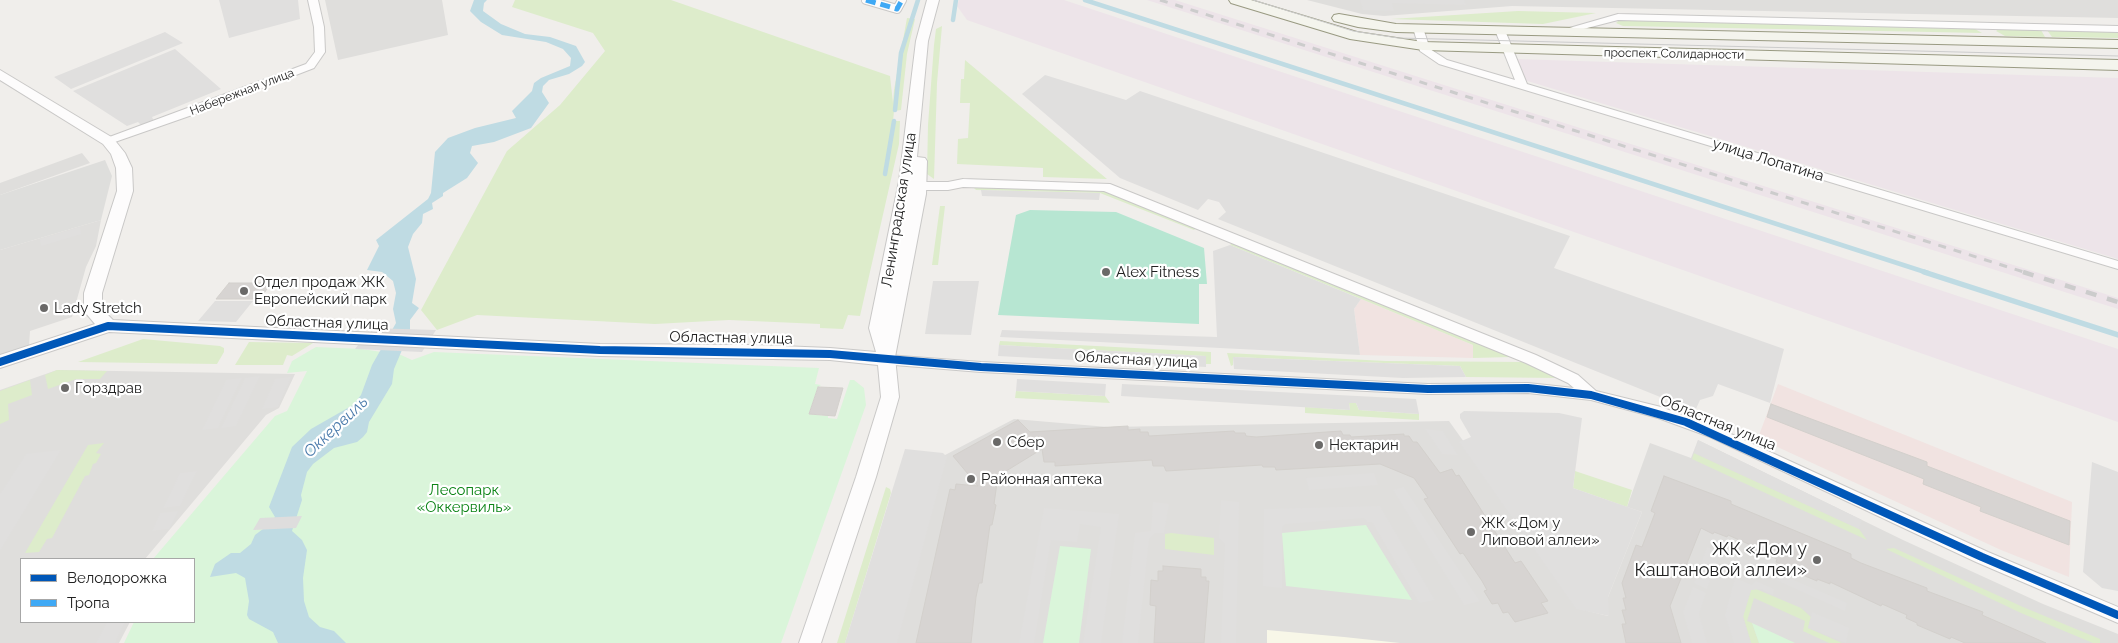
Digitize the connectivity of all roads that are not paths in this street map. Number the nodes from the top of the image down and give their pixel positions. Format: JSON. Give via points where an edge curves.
{"nodes":[{"id":1,"x":313,"y":0,"type":"edge"},
{"id":2,"x":866,"y":0,"type":"edge"},
{"id":3,"x":902,"y":0,"type":"edge"},
{"id":4,"x":933,"y":0,"type":"edge"},
{"id":5,"x":943,"y":0,"type":"edge"},
{"id":6,"x":1236,"y":0,"type":"edge"},
{"id":7,"x":1281,"y":0,"type":"edge"},
{"id":8,"x":1982,"y":25,"type":"junction"},
{"id":9,"x":1418,"y":28,"type":"junction"},
{"id":10,"x":2118,"y":29,"type":"edge"},
{"id":11,"x":1500,"y":30,"type":"junction"},
{"id":12,"x":1564,"y":31,"type":"junction"},
{"id":13,"x":2000,"y":41,"type":"junction"},
{"id":14,"x":2118,"y":44,"type":"edge"},
{"id":15,"x":1423,"y":46,"type":"junction"},
{"id":16,"x":1509,"y":49,"type":"junction"},
{"id":17,"x":2118,"y":65,"type":"edge"},
{"id":18,"x":0,"y":74,"type":"edge"},
{"id":19,"x":1522,"y":86,"type":"junction"},
{"id":20,"x":108,"y":141,"type":"junction"},
{"id":21,"x":912,"y":186,"type":"junction"},
{"id":22,"x":2118,"y":265,"type":"edge"},
{"id":23,"x":93,"y":311,"type":"junction"},
{"id":24,"x":108,"y":326,"type":"junction"},
{"id":25,"x":54,"y":343,"type":"junction"},
{"id":26,"x":887,"y":360,"type":"junction"},
{"id":27,"x":0,"y":362,"type":"edge"},
{"id":28,"x":0,"y":373,"type":"edge"},
{"id":29,"x":1591,"y":395,"type":"junction"},
{"id":30,"x":2118,"y":615,"type":"edge"},
{"id":31,"x":810,"y":643,"type":"edge"}],
"edges":[{"from":1,"to":20,"type":"street","name":"Набережная улица","via":[[320,52],[310,66]]},
{"from":2,"to":3,"type":"street","via":[[897,9]]},
{"from":4,"to":21,"type":"street","name":"Ленинградская улица","via":[[922,41]]},
{"from":5,"to":21,"type":"street","name":"Ленинградская улица","via":[[932,35]]},
{"from":6,"to":15,"type":"main road","name":"проспект Солидарности","via":[[1355,36]]},
{"from":7,"to":9,"type":"main road","name":"проспект Солидарности","via":[[1358,23]]},
{"from":8,"to":10,"type":"street"},
{"from":8,"to":12,"type":"street","via":[[1618,17]]},
{"from":8,"to":13,"type":"street"},
{"from":9,"to":11,"type":"main road","name":"проспект Солидарности"},
{"from":9,"to":15,"type":"street"},
{"from":11,"to":12,"type":"main road","name":"проспект Солидарности"},
{"from":11,"to":16,"type":"street"},
{"from":12,"to":13,"type":"main road","name":"проспект Солидарности"},
{"from":13,"to":14,"type":"main road","name":"проспект Солидарности"},
{"from":15,"to":16,"type":"main road","name":"проспект Солидарности"},
{"from":15,"to":19,"type":"street","name":"улица Лопатина","via":[[1431,57],[1443,62]]},
{"from":16,"to":17,"type":"main road","name":"проспект Солидарности"},
{"from":16,"to":19,"type":"street"},
{"from":18,"to":20,"type":"street"},
{"from":19,"to":22,"type":"street","name":"улица Лопатина"},
{"from":20,"to":23,"type":"street","via":[[124,168],[125,191],[93,293]]},
{"from":21,"to":26,"type":"street","name":"Ленинградская улица"},
{"from":21,"to":29,"type":"street","via":[[964,183],[1094,186],[1116,190],[1531,360],[1573,379]]},
{"from":23,"to":24,"type":"street"},
{"from":23,"to":25,"type":"street"},
{"from":24,"to":25,"type":"street"},
{"from":24,"to":26,"type":"street","name":"Областная улица","via":[[600,350],[830,354]]},
{"from":24,"to":28,"type":"street","via":[[38,360]]},
{"from":25,"to":27,"type":"street"},
{"from":26,"to":29,"type":"street","name":"Областная улица","via":[[1428,389],[1528,388]]},
{"from":26,"to":31,"type":"street","name":"Ленинградская улица","via":[[890,397]]},
{"from":29,"to":30,"type":"street","name":"Областная улица","via":[[1661,413],[1715,433],[1982,557]]}]}
